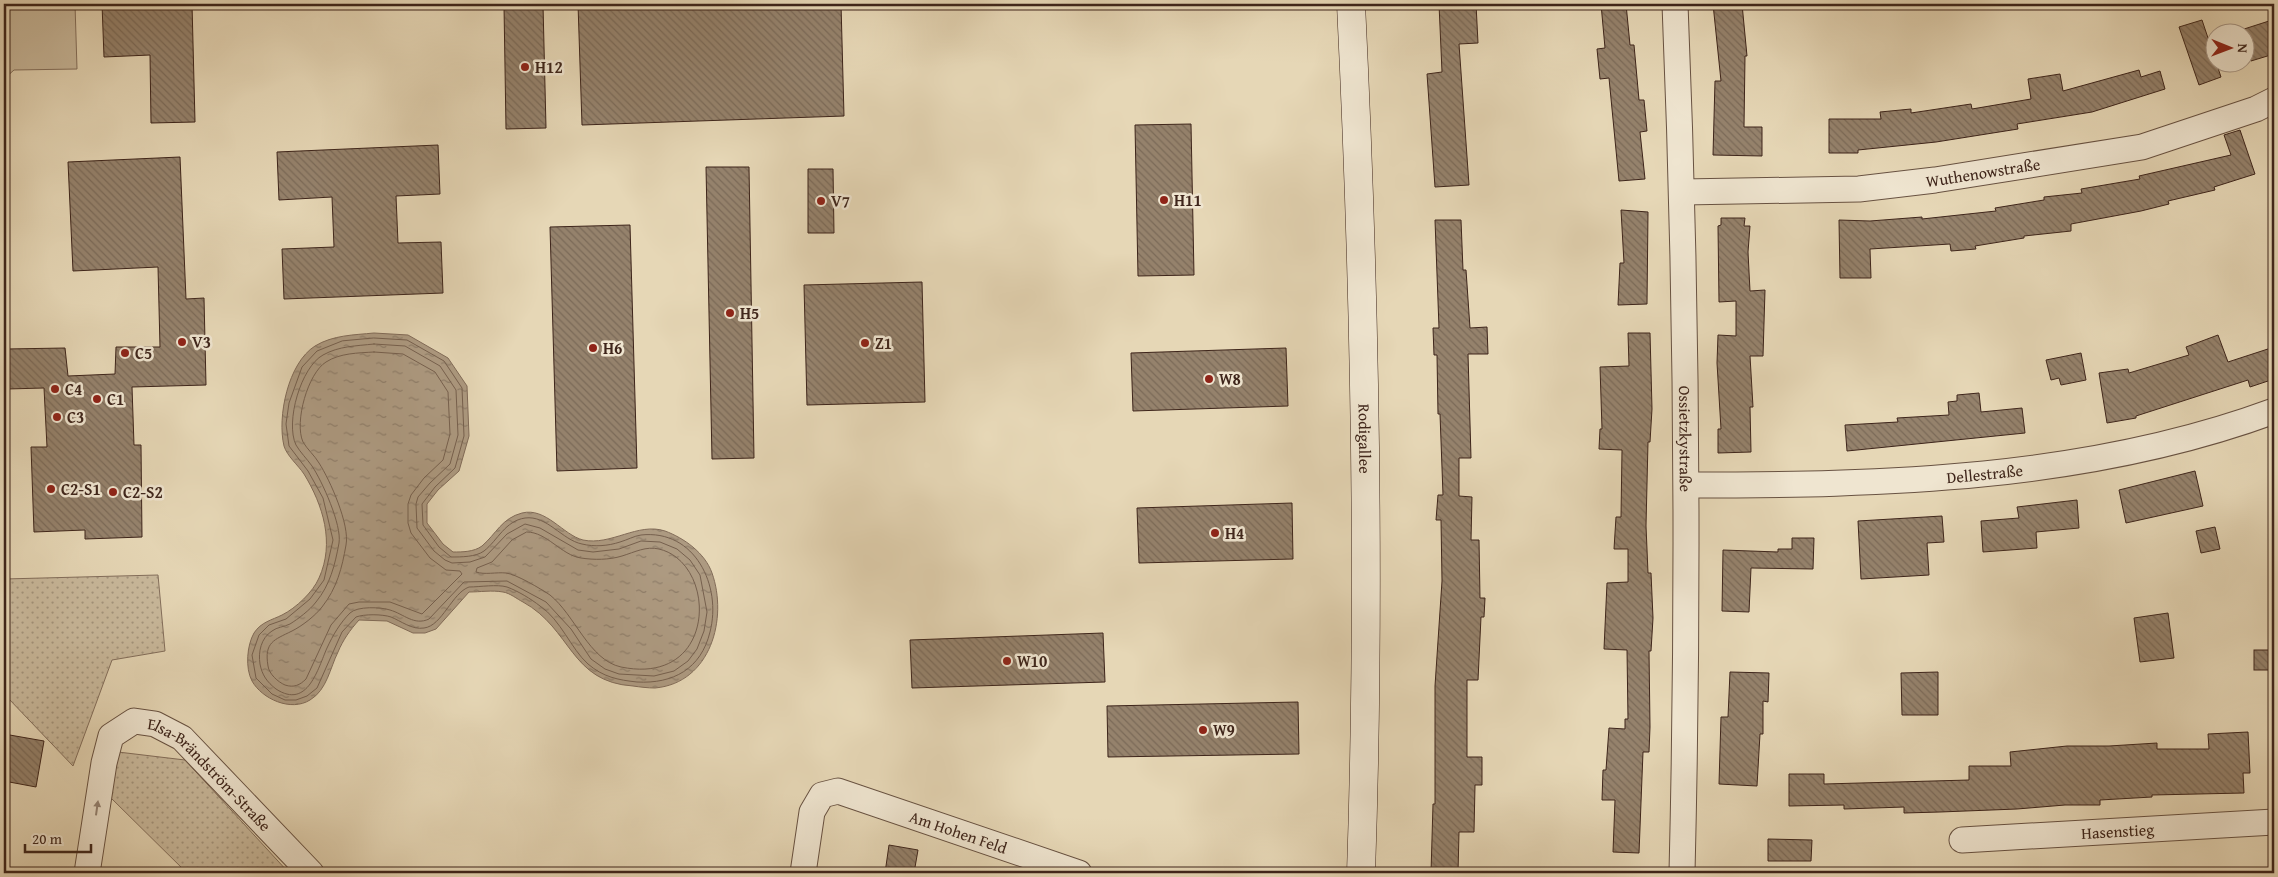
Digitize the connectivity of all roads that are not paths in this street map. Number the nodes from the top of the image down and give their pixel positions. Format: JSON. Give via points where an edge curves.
{"nodes":[{"id":1,"x":1351,"y":4,"type":"edge"},
{"id":2,"x":1674,"y":4,"type":"edge"},
{"id":3,"x":2274,"y":100,"type":"edge"},
{"id":4,"x":1682,"y":192,"type":"junction"},
{"id":5,"x":2274,"y":411,"type":"edge"},
{"id":6,"x":1687,"y":485,"type":"junction"},
{"id":7,"x":2274,"y":822,"type":"edge"},
{"id":8,"x":1962,"y":840,"type":"dead end"},
{"id":9,"x":1070,"y":872,"type":"edge"},
{"id":10,"x":87,"y":873,"type":"edge"},
{"id":11,"x":311,"y":873,"type":"edge"},
{"id":12,"x":803,"y":873,"type":"edge"},
{"id":13,"x":1361,"y":873,"type":"edge"},
{"id":14,"x":1682,"y":873,"type":"edge"}],
"edges":[{"from":1,"to":13,"type":"main road","name":"Rodigallee","via":[[1361,205],[1366,601]]},
{"from":2,"to":4,"type":"street","name":"Ossietzkystraße"},
{"from":3,"to":4,"type":"street","name":"Wuthenowstraße","via":[[2142,147],[1935,180],[1859,189]]},
{"from":4,"to":6,"type":"street","name":"Ossietzkystraße"},
{"from":5,"to":6,"type":"street","name":"Dellestraße","via":[[2224,429],[2087,461],[1932,479],[1819,485]]},
{"from":6,"to":14,"type":"street","name":"Ossietzkystraße"},
{"from":7,"to":8,"type":"street","name":"Hasenstieg"},
{"from":9,"to":12,"type":"street","name":"Am Hohen Feld","via":[[838,791],[822,794],[812,812]]},
{"from":10,"to":11,"type":"street","name":"Elsa-Brändström-Straße","one_way":true,"via":[[111,736],[134,721],[155,724],[182,738]]}]}
